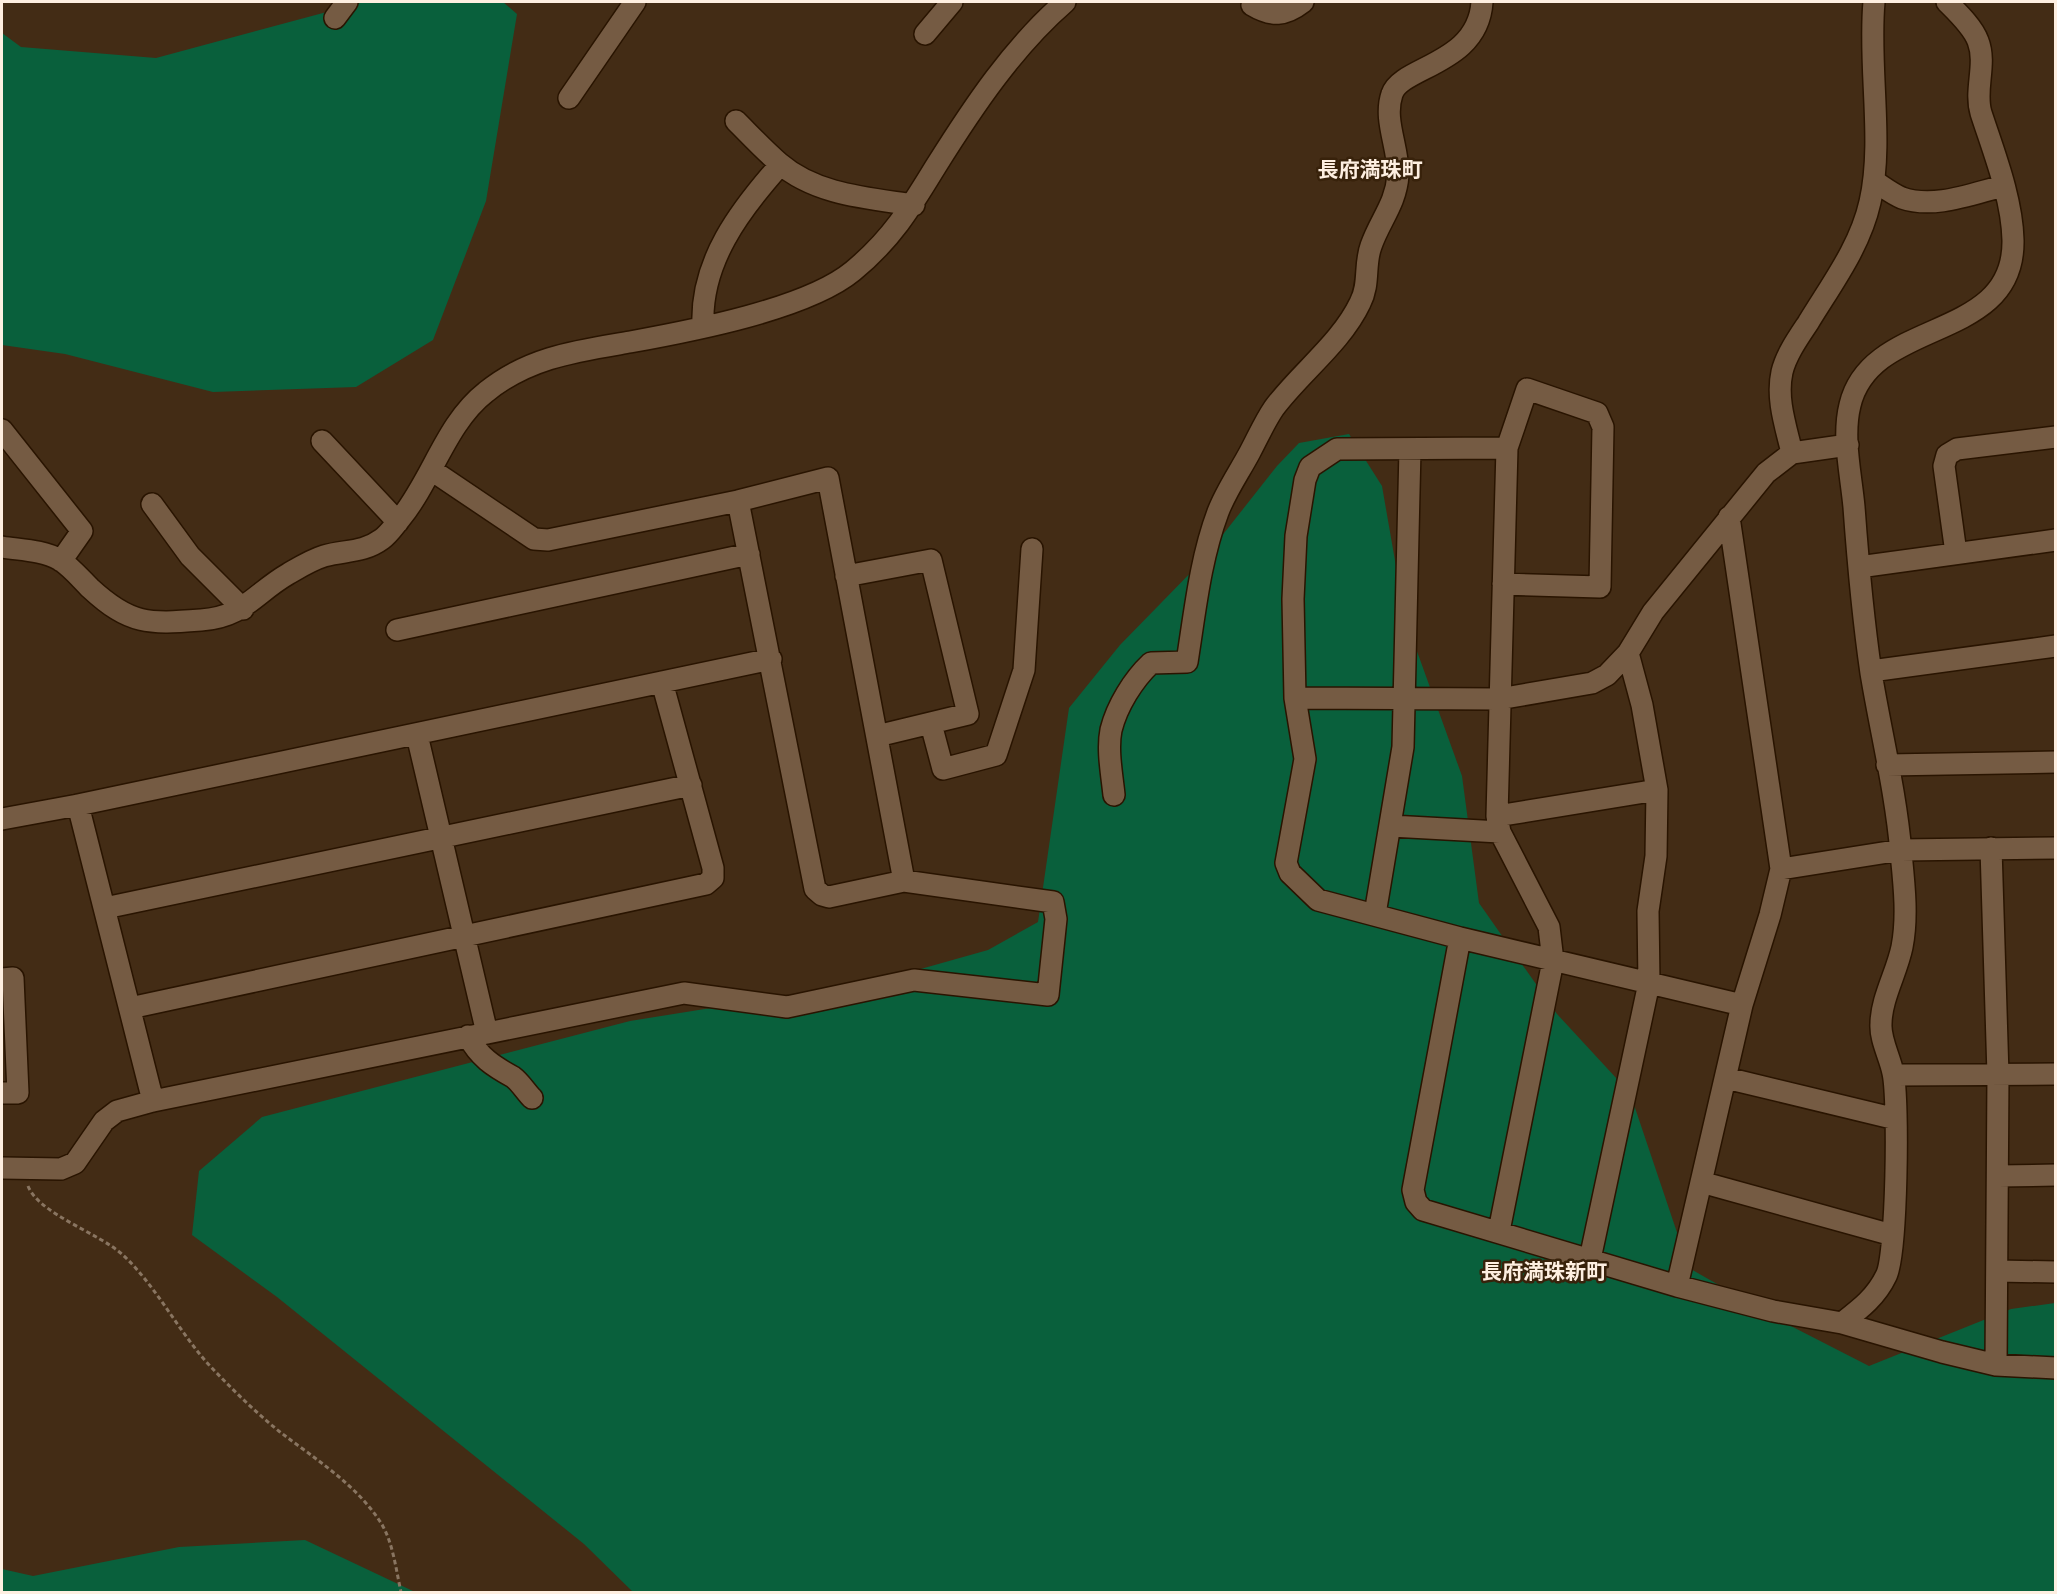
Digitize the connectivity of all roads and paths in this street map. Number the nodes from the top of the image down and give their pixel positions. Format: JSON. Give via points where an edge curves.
{"nodes":[{"id":1,"x":635,"y":2,"type":"edge"},
{"id":2,"x":952,"y":2,"type":"edge"},
{"id":3,"x":1065,"y":2,"type":"edge"},
{"id":4,"x":1303,"y":2,"type":"edge"},
{"id":5,"x":1482,"y":2,"type":"edge"},
{"id":6,"x":1874,"y":2,"type":"edge"},
{"id":7,"x":1947,"y":2,"type":"edge"},
{"id":8,"x":1252,"y":5,"type":"dead end"},
{"id":9,"x":926,"y":34,"type":"dead end"},
{"id":10,"x":569,"y":98,"type":"dead end"},
{"id":11,"x":736,"y":121,"type":"dead end"},
{"id":12,"x":780,"y":165,"type":"junction"},
{"id":13,"x":1874,"y":181,"type":"junction"},
{"id":14,"x":2003,"y":186,"type":"junction"},
{"id":15,"x":914,"y":205,"type":"junction"},
{"id":16,"x":703,"y":326,"type":"junction"},
{"id":17,"x":2,"y":430,"type":"edge"},
{"id":18,"x":2055,"y":437,"type":"edge"},
{"id":19,"x":321,"y":441,"type":"dead end"},
{"id":20,"x":1848,"y":445,"type":"junction"},
{"id":21,"x":1507,"y":448,"type":"junction"},
{"id":22,"x":1410,"y":449,"type":"junction"},
{"id":23,"x":1792,"y":453,"type":"junction"},
{"id":24,"x":433,"y":471,"type":"junction"},
{"id":25,"x":738,"y":501,"type":"junction"},
{"id":26,"x":152,"y":504,"type":"dead end"},
{"id":27,"x":1729,"y":517,"type":"junction"},
{"id":28,"x":398,"y":522,"type":"junction"},
{"id":29,"x":2055,"y":540,"type":"edge"},
{"id":30,"x":2,"y":547,"type":"edge"},
{"id":31,"x":1032,"y":549,"type":"dead end"},
{"id":32,"x":1956,"y":553,"type":"junction"},
{"id":33,"x":749,"y":554,"type":"junction"},
{"id":34,"x":61,"y":561,"type":"junction"},
{"id":35,"x":1859,"y":567,"type":"junction"},
{"id":36,"x":846,"y":576,"type":"junction"},
{"id":37,"x":1503,"y":585,"type":"junction"},
{"id":38,"x":243,"y":609,"type":"junction"},
{"id":39,"x":397,"y":630,"type":"dead end"},
{"id":40,"x":2055,"y":647,"type":"edge"},
{"id":41,"x":1628,"y":653,"type":"junction"},
{"id":42,"x":771,"y":659,"type":"junction"},
{"id":43,"x":1871,"y":671,"type":"junction"},
{"id":44,"x":662,"y":682,"type":"junction"},
{"id":45,"x":1402,"y":697,"type":"junction"},
{"id":46,"x":1295,"y":698,"type":"junction"},
{"id":47,"x":1499,"y":699,"type":"junction"},
{"id":48,"x":931,"y":724,"type":"junction"},
{"id":49,"x":417,"y":735,"type":"junction"},
{"id":50,"x":877,"y":736,"type":"junction"},
{"id":51,"x":2055,"y":762,"type":"edge"},
{"id":52,"x":1887,"y":765,"type":"junction"},
{"id":53,"x":691,"y":785,"type":"junction"},
{"id":54,"x":1657,"y":790,"type":"junction"},
{"id":55,"x":1114,"y":795,"type":"dead end"},
{"id":56,"x":78,"y":805,"type":"junction"},
{"id":57,"x":2,"y":819,"type":"edge"},
{"id":58,"x":1498,"y":824,"type":"junction"},
{"id":59,"x":1391,"y":826,"type":"junction"},
{"id":60,"x":441,"y":838,"type":"junction"},
{"id":61,"x":1991,"y":848,"type":"junction"},
{"id":62,"x":2055,"y":848,"type":"edge"},
{"id":63,"x":1901,"y":850,"type":"junction"},
{"id":64,"x":1781,"y":869,"type":"junction"},
{"id":65,"x":904,"y":881,"type":"junction"},
{"id":66,"x":105,"y":908,"type":"junction"},
{"id":67,"x":1375,"y":914,"type":"junction"},
{"id":68,"x":462,"y":934,"type":"junction"},
{"id":69,"x":1460,"y":938,"type":"junction"},
{"id":70,"x":1553,"y":960,"type":"junction"},
{"id":71,"x":2,"y":979,"type":"edge"},
{"id":72,"x":1649,"y":983,"type":"junction"},
{"id":73,"x":1742,"y":1005,"type":"junction"},
{"id":74,"x":130,"y":1008,"type":"junction"},
{"id":75,"x":477,"y":1035,"type":"junction"},
{"id":76,"x":2055,"y":1074,"type":"edge"},
{"id":77,"x":1894,"y":1075,"type":"junction"},
{"id":78,"x":1998,"y":1075,"type":"junction"},
{"id":79,"x":1725,"y":1078,"type":"junction"},
{"id":80,"x":2,"y":1093,"type":"edge"},
{"id":81,"x":532,"y":1098,"type":"dead end"},
{"id":82,"x":153,"y":1101,"type":"junction"},
{"id":83,"x":1896,"y":1119,"type":"junction"},
{"id":84,"x":11,"y":1167,"type":"edge"},
{"id":85,"x":2055,"y":1175,"type":"edge"},
{"id":86,"x":1998,"y":1176,"type":"junction"},
{"id":87,"x":1701,"y":1182,"type":"junction"},
{"id":88,"x":1499,"y":1231,"type":"junction"},
{"id":89,"x":1892,"y":1235,"type":"junction"},
{"id":90,"x":1590,"y":1259,"type":"junction"},
{"id":91,"x":1997,"y":1271,"type":"junction"},
{"id":92,"x":2055,"y":1272,"type":"edge"},
{"id":93,"x":1677,"y":1286,"type":"junction"},
{"id":94,"x":1842,"y":1323,"type":"junction"},
{"id":95,"x":1996,"y":1365,"type":"junction"},
{"id":96,"x":2055,"y":1368,"type":"edge"},
{"id":97,"x":401,"y":1593,"type":"edge"}],
"edges":[{"from":1,"to":10,"type":"street"},
{"from":2,"to":9,"type":"street"},
{"from":3,"to":15,"type":"street","via":[[1041,23],[1000,73]]},
{"from":4,"to":8,"type":"street","via":[[1290,12],[1274,15]]},
{"from":5,"to":55,"type":"street","via":[[1481,16],[1468,38],[1442,61],[1402,82],[1392,92],[1389,111],[1398,172],[1395,197],[1370,247],[1368,284],[1360,305],[1322,356],[1274,409],[1219,511],[1196,594],[1186,662],[1151,663],[1139,674],[1121,706],[1111,731]]},
{"from":6,"to":13,"type":"street"},
{"from":7,"to":14,"type":"street","via":[[1975,33],[1980,45],[1979,108]]},
{"from":11,"to":12,"type":"street"},
{"from":12,"to":15,"type":"street","via":[[819,187]]},
{"from":12,"to":16,"type":"street","via":[[729,231],[703,297]]},
{"from":13,"to":14,"type":"street","via":[[1901,198],[1924,201],[1951,200]]},
{"from":13,"to":23,"type":"street","via":[[1870,204],[1851,254],[1793,347],[1782,372],[1781,405]]},
{"from":14,"to":20,"type":"street","via":[[2013,245],[2003,281],[1983,306],[1884,354],[1869,367],[1855,388],[1849,408]]},
{"from":15,"to":16,"type":"street","via":[[890,237],[839,282],[776,308]]},
{"from":16,"to":24,"type":"street","via":[[534,361],[485,392],[471,406],[443,444]]},
{"from":17,"to":34,"type":"street","via":[[82,531]]},
{"from":18,"to":32,"type":"street","via":[[1957,449],[1947,455],[1944,466]]},
{"from":19,"to":28,"type":"street"},
{"from":20,"to":23,"type":"street"},
{"from":20,"to":35,"type":"street"},
{"from":21,"to":22,"type":"street"},
{"from":21,"to":37,"type":"street"},
{"from":21,"to":37,"type":"street","via":[[1527,389],[1597,413],[1603,427],[1600,587]]},
{"from":22,"to":45,"type":"street"},
{"from":22,"to":46,"type":"street","via":[[1337,449],[1310,467],[1296,536]]},
{"from":23,"to":27,"type":"street","via":[[1766,473]]},
{"from":24,"to":25,"type":"street","via":[[534,538],[548,540]]},
{"from":24,"to":28,"type":"street"},
{"from":25,"to":33,"type":"street"},
{"from":25,"to":36,"type":"street","via":[[828,477]]},
{"from":26,"to":38,"type":"street","via":[[190,556]]},
{"from":27,"to":41,"type":"street","via":[[1653,612]]},
{"from":27,"to":64,"type":"street"},
{"from":28,"to":38,"type":"street","via":[[384,538],[363,550],[310,561],[280,578]]},
{"from":29,"to":32,"type":"street"},
{"from":30,"to":34,"type":"street"},
{"from":31,"to":48,"type":"street","via":[[1024,670],[996,755],[943,769]]},
{"from":32,"to":35,"type":"street"},
{"from":33,"to":39,"type":"street"},
{"from":33,"to":42,"type":"street"},
{"from":34,"to":38,"type":"street","via":[[111,607],[130,618],[149,622],[206,620]]},
{"from":35,"to":43,"type":"street"},
{"from":36,"to":48,"type":"street","via":[[931,560],[968,714]]},
{"from":36,"to":50,"type":"street"},
{"from":37,"to":47,"type":"street"},
{"from":40,"to":43,"type":"street"},
{"from":41,"to":47,"type":"street","via":[[1607,675],[1592,683]]},
{"from":41,"to":54,"type":"street"},
{"from":42,"to":44,"type":"street"},
{"from":42,"to":65,"type":"street","via":[[815,889],[829,897]]},
{"from":43,"to":52,"type":"street"},
{"from":44,"to":49,"type":"street"},
{"from":44,"to":53,"type":"street"},
{"from":45,"to":46,"type":"street"},
{"from":45,"to":47,"type":"street"},
{"from":45,"to":59,"type":"street","via":[[1401,773]]},
{"from":46,"to":67,"type":"street","via":[[1305,759],[1286,863],[1290,873],[1318,900]]},
{"from":47,"to":58,"type":"street"},
{"from":48,"to":50,"type":"street"},
{"from":49,"to":56,"type":"street"},
{"from":49,"to":60,"type":"street"},
{"from":50,"to":65,"type":"street"},
{"from":51,"to":52,"type":"street"},
{"from":52,"to":63,"type":"street"},
{"from":53,"to":60,"type":"street"},
{"from":53,"to":68,"type":"street","via":[[713,868],[712,878],[706,884]]},
{"from":54,"to":58,"type":"street"},
{"from":54,"to":72,"type":"street","via":[[1656,856],[1648,911]]},
{"from":56,"to":57,"type":"street"},
{"from":56,"to":66,"type":"street"},
{"from":58,"to":59,"type":"street"},
{"from":58,"to":70,"type":"street","via":[[1549,927]]},
{"from":59,"to":67,"type":"street"},
{"from":60,"to":66,"type":"street"},
{"from":60,"to":68,"type":"street"},
{"from":61,"to":62,"type":"street"},
{"from":61,"to":63,"type":"street"},
{"from":61,"to":78,"type":"street"},
{"from":63,"to":64,"type":"street"},
{"from":63,"to":77,"type":"street","via":[[1903,942],[1880,1027]]},
{"from":64,"to":73,"type":"street"},
{"from":65,"to":75,"type":"street","via":[[1053,902],[1056,919],[1048,995],[914,980],[787,1007],[684,993]]},
{"from":66,"to":74,"type":"street"},
{"from":67,"to":69,"type":"street"},
{"from":68,"to":74,"type":"street"},
{"from":68,"to":75,"type":"street"},
{"from":69,"to":70,"type":"street"},
{"from":69,"to":88,"type":"street","via":[[1413,1190],[1423,1209]]},
{"from":70,"to":72,"type":"street"},
{"from":70,"to":88,"type":"street"},
{"from":71,"to":80,"type":"street","via":[[13,978],[18,1093]]},
{"from":72,"to":73,"type":"street"},
{"from":72,"to":90,"type":"street"},
{"from":73,"to":79,"type":"street"},
{"from":74,"to":82,"type":"street"},
{"from":75,"to":81,"type":"street","via":[[483,1056],[500,1072],[514,1078]]},
{"from":75,"to":82,"type":"street"},
{"from":76,"to":78,"type":"street"},
{"from":77,"to":78,"type":"street"},
{"from":77,"to":83,"type":"street"},
{"from":78,"to":86,"type":"street"},
{"from":79,"to":83,"type":"street"},
{"from":79,"to":87,"type":"street"},
{"from":82,"to":84,"type":"street","via":[[117,1111],[104,1121],[75,1163],[62,1169]]},
{"from":83,"to":89,"type":"street"},
{"from":84,"to":97,"type":"path","via":[[44,1205],[122,1254],[209,1364],[277,1430],[323,1464],[358,1497],[387,1536]]},
{"from":85,"to":86,"type":"street"},
{"from":86,"to":91,"type":"street"},
{"from":87,"to":89,"type":"street"},
{"from":87,"to":93,"type":"street"},
{"from":88,"to":90,"type":"street"},
{"from":89,"to":94,"type":"street","via":[[1889,1273],[1872,1299]]},
{"from":90,"to":93,"type":"street"},
{"from":91,"to":92,"type":"street"},
{"from":91,"to":95,"type":"street"},
{"from":93,"to":94,"type":"street","via":[[1773,1311]]},
{"from":94,"to":95,"type":"street"},
{"from":95,"to":96,"type":"street"}]}
